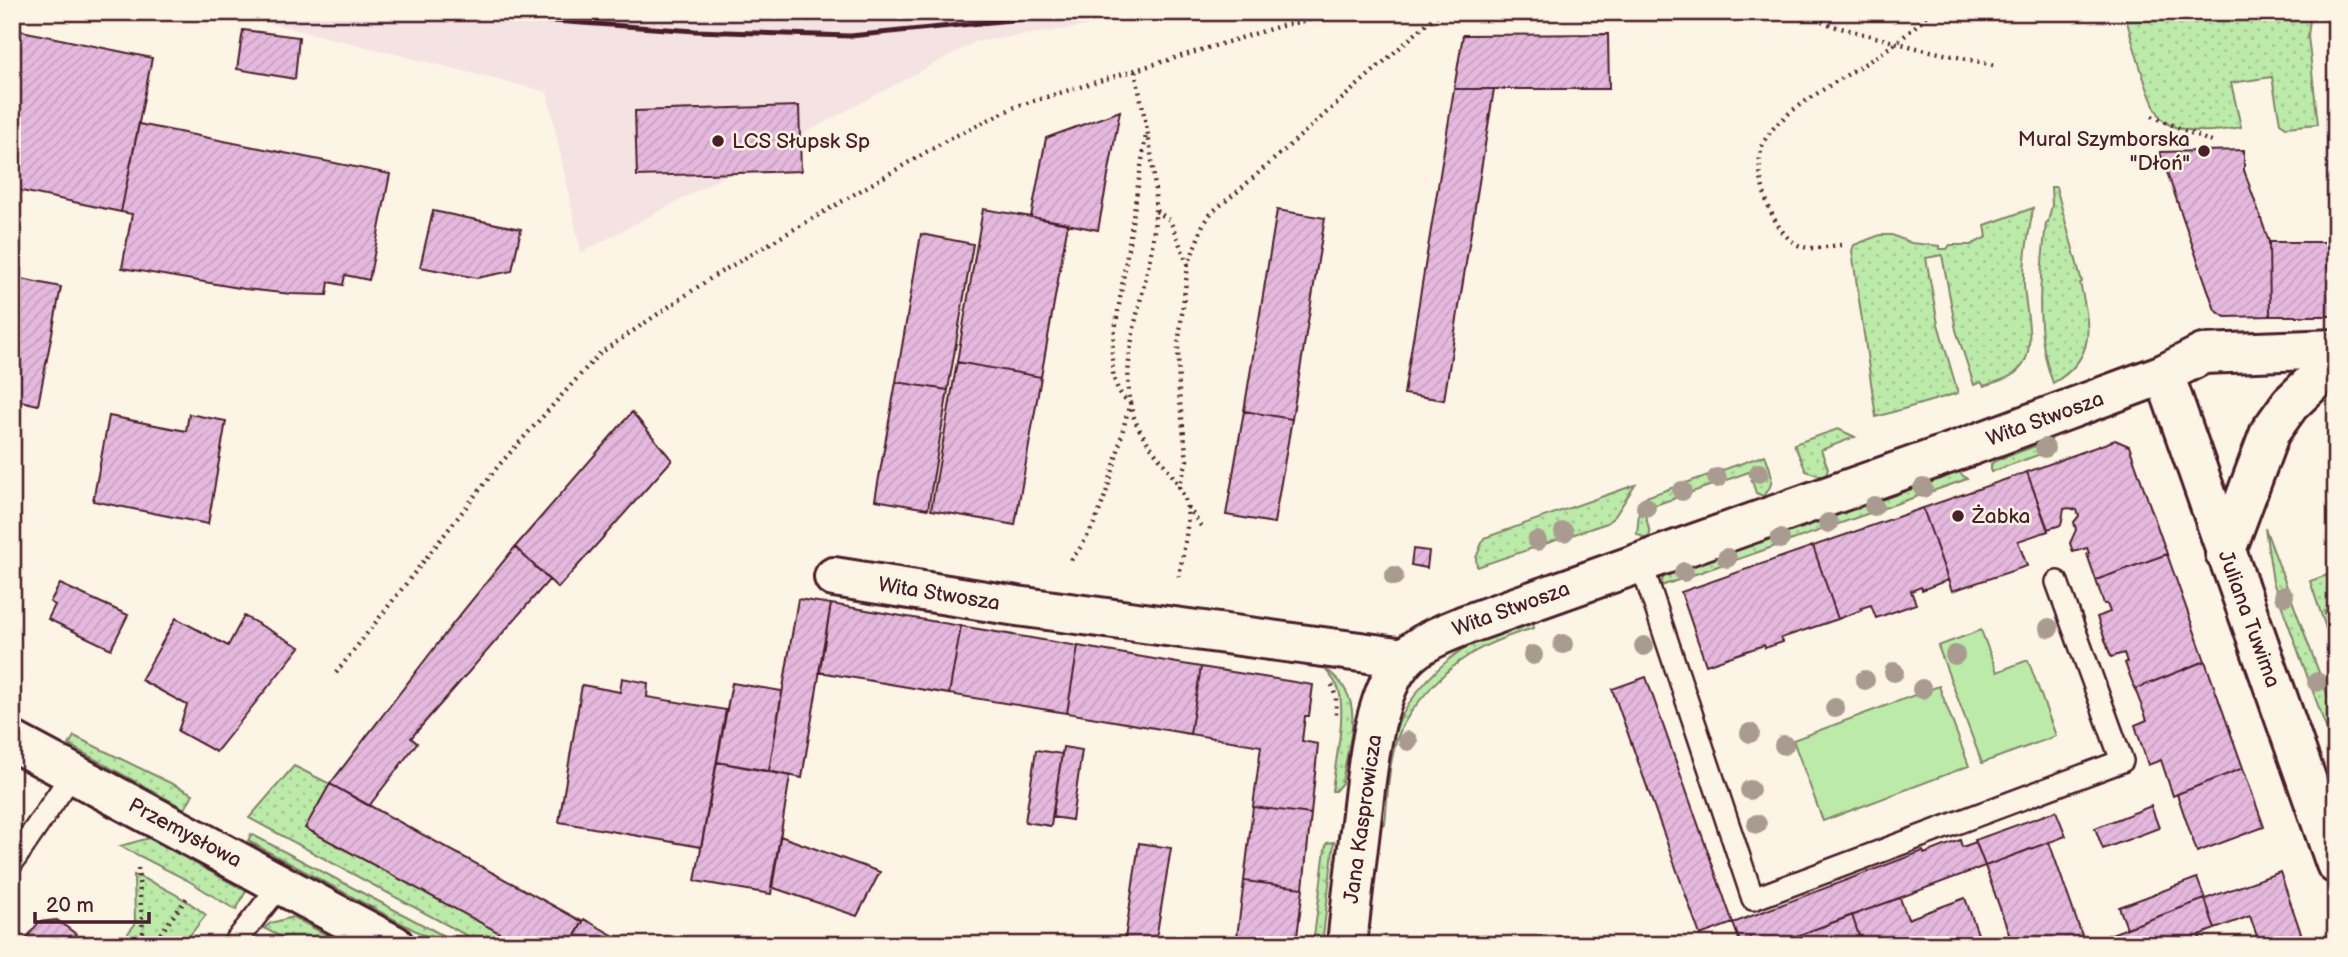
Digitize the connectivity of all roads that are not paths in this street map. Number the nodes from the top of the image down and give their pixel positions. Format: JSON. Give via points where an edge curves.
{"nodes":[{"id":1,"x":2336,"y":349,"type":"edge"},
{"id":2,"x":2336,"y":359,"type":"edge"},
{"id":3,"x":2164,"y":374,"type":"junction"},
{"id":4,"x":2225,"y":553,"type":"junction"},
{"id":5,"x":1641,"y":563,"type":"junction"},
{"id":6,"x":834,"y":577,"type":"dead end"},
{"id":7,"x":2057,"y":582,"type":"dead end"},
{"id":8,"x":1405,"y":658,"type":"junction"},
{"id":9,"x":12,"y":741,"type":"edge"},
{"id":10,"x":73,"y":773,"type":"junction"},
{"id":11,"x":12,"y":863,"type":"edge"},
{"id":12,"x":2336,"y":864,"type":"edge"},
{"id":13,"x":281,"y":884,"type":"junction"},
{"id":14,"x":233,"y":945,"type":"edge"},
{"id":15,"x":394,"y":945,"type":"edge"},
{"id":16,"x":1347,"y":945,"type":"edge"}],
"edges":[{"from":1,"to":3,"type":"street","name":"Wita Stwosza","via":[[2203,354]]},
{"from":2,"to":4,"type":"street","via":[[2290,404],[2270,432]]},
{"from":3,"to":4,"type":"street","name":"Juliana Tuwima"},
{"from":3,"to":5,"type":"street","name":"Wita Stwosza"},
{"from":4,"to":12,"type":"street","name":"Juliana Tuwima"},
{"from":5,"to":7,"type":"lane","via":[[1753,898],[2123,761]]},
{"from":5,"to":8,"type":"street","name":"Wita Stwosza","via":[[1455,629]]},
{"from":6,"to":8,"type":"street","name":"Wita Stwosza"},
{"from":8,"to":16,"type":"street","name":"Jana Kasprowicza","via":[[1384,699],[1373,737]]},
{"from":9,"to":10,"type":"street","name":"Przemysłowa"},
{"from":10,"to":11,"type":"lane"},
{"from":10,"to":13,"type":"street","name":"Przemysłowa"},
{"from":13,"to":14,"type":"lane"},
{"from":13,"to":15,"type":"street","name":"Przemysłowa"}]}
